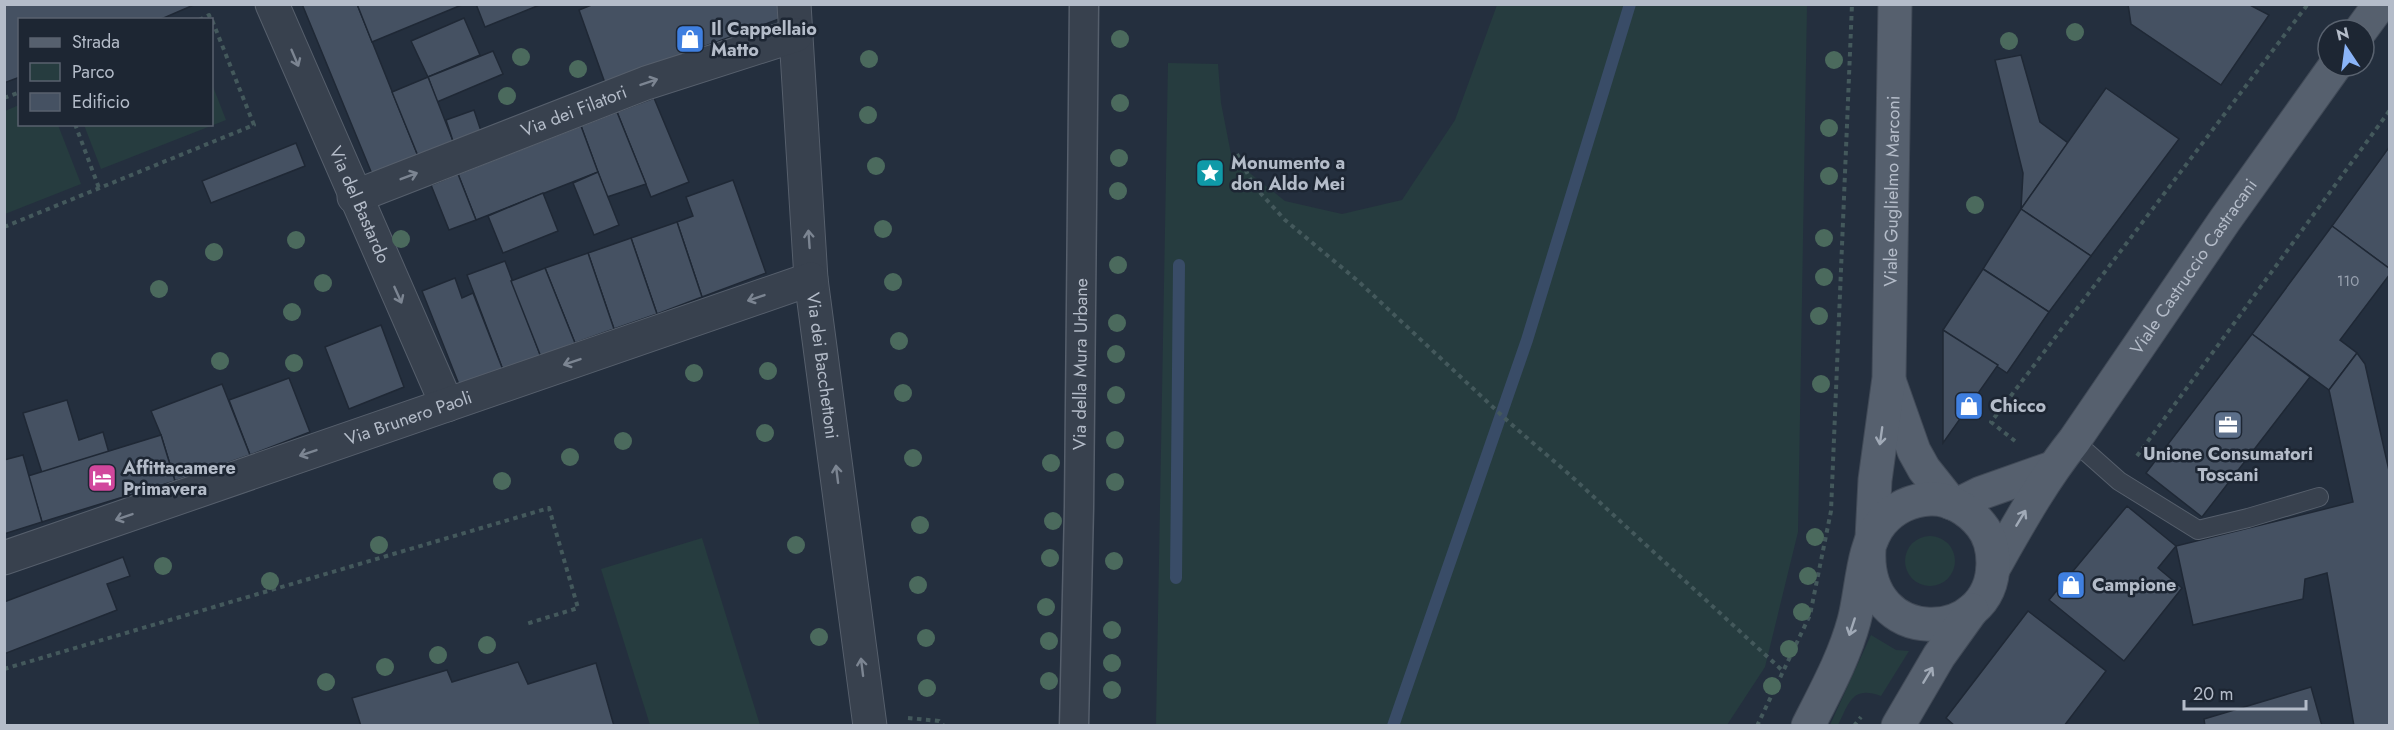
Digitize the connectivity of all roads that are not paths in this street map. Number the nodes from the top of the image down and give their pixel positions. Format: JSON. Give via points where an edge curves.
{"nodes":[{"id":1,"x":272,"y":4,"type":"edge"},
{"id":2,"x":1084,"y":4,"type":"edge"},
{"id":3,"x":1895,"y":4,"type":"edge"},
{"id":4,"x":2380,"y":4,"type":"edge"},
{"id":5,"x":2370,"y":18,"type":"edge"},
{"id":6,"x":795,"y":20,"type":"edge"},
{"id":7,"x":2326,"y":78,"type":"edge"},
{"id":8,"x":354,"y":197,"type":"junction"},
{"id":9,"x":811,"y":279,"type":"junction"},
{"id":10,"x":1889,"y":378,"type":"junction"},
{"id":11,"x":447,"y":405,"type":"junction"},
{"id":12,"x":2074,"y":441,"type":"junction"},
{"id":13,"x":2052,"y":468,"type":"junction"},
{"id":14,"x":2319,"y":497,"type":"dead end"},
{"id":15,"x":1954,"y":504,"type":"junction"},
{"id":16,"x":1870,"y":544,"type":"junction"},
{"id":17,"x":4,"y":558,"type":"edge"},
{"id":18,"x":1993,"y":569,"type":"junction"},
{"id":19,"x":1972,"y":610,"type":"junction"},
{"id":20,"x":870,"y":726,"type":"edge"},
{"id":21,"x":1074,"y":726,"type":"edge"},
{"id":22,"x":1808,"y":726,"type":"edge"},
{"id":23,"x":1898,"y":726,"type":"edge"}],
"edges":[{"from":1,"to":8,"type":"street","name":"Via del Bastardo","one_way":true},
{"from":2,"to":21,"type":"street","name":"Via della Mura Urbane"},
{"from":3,"to":10,"type":"main road","name":"Viale Guglielmo Marconi"},
{"from":4,"to":5,"type":"main road"},
{"from":8,"to":6,"type":"street","name":"Via dei Filatori","one_way":true},
{"from":9,"to":6,"type":"street","name":"Via dei Bacchettoni","one_way":true},
{"from":7,"to":12,"type":"main road","name":"Viale Castruccio Castracani"},
{"from":8,"to":11,"type":"street","name":"Via del Bastardo","one_way":true},
{"from":9,"to":11,"type":"street","name":"Via Brunero Paoli","one_way":true},
{"from":20,"to":9,"type":"street","name":"Via dei Bacchettoni","one_way":true},
{"from":10,"to":15,"type":"main road","name":"Viale Guglielmo Marconi","via":[[1914,450],[1924,469]]},
{"from":10,"to":16,"type":"main road","name":"Viale Guglielmo Marconi","one_way":true},
{"from":11,"to":17,"type":"street","name":"Via Brunero Paoli","one_way":true},
{"from":12,"to":13,"type":"main road","name":"Viale Castruccio Castracani"},
{"from":12,"to":14,"type":"lane","via":[[2119,481],[2198,530]]},
{"from":13,"to":15,"type":"main road"},
{"from":18,"to":13,"type":"main road","name":"Viale Castruccio Castracani","one_way":true},
{"from":15,"to":16,"type":"main road","via":[[1933,499],[1914,501],[1896,509],[1882,522]]},
{"from":15,"to":18,"type":"main road","via":[[1984,528],[1992,548]]},
{"from":16,"to":19,"type":"main road","via":[[1868,568],[1872,587],[1883,604],[1898,616],[1916,623],[1936,624],[1955,620]]},
{"from":16,"to":22,"type":"main road","one_way":true,"via":[[1854,621],[1839,663]]},
{"from":18,"to":19,"type":"main road","via":[[1990,584]]},
{"from":23,"to":19,"type":"main road","one_way":true,"via":[[1939,656]]}]}
